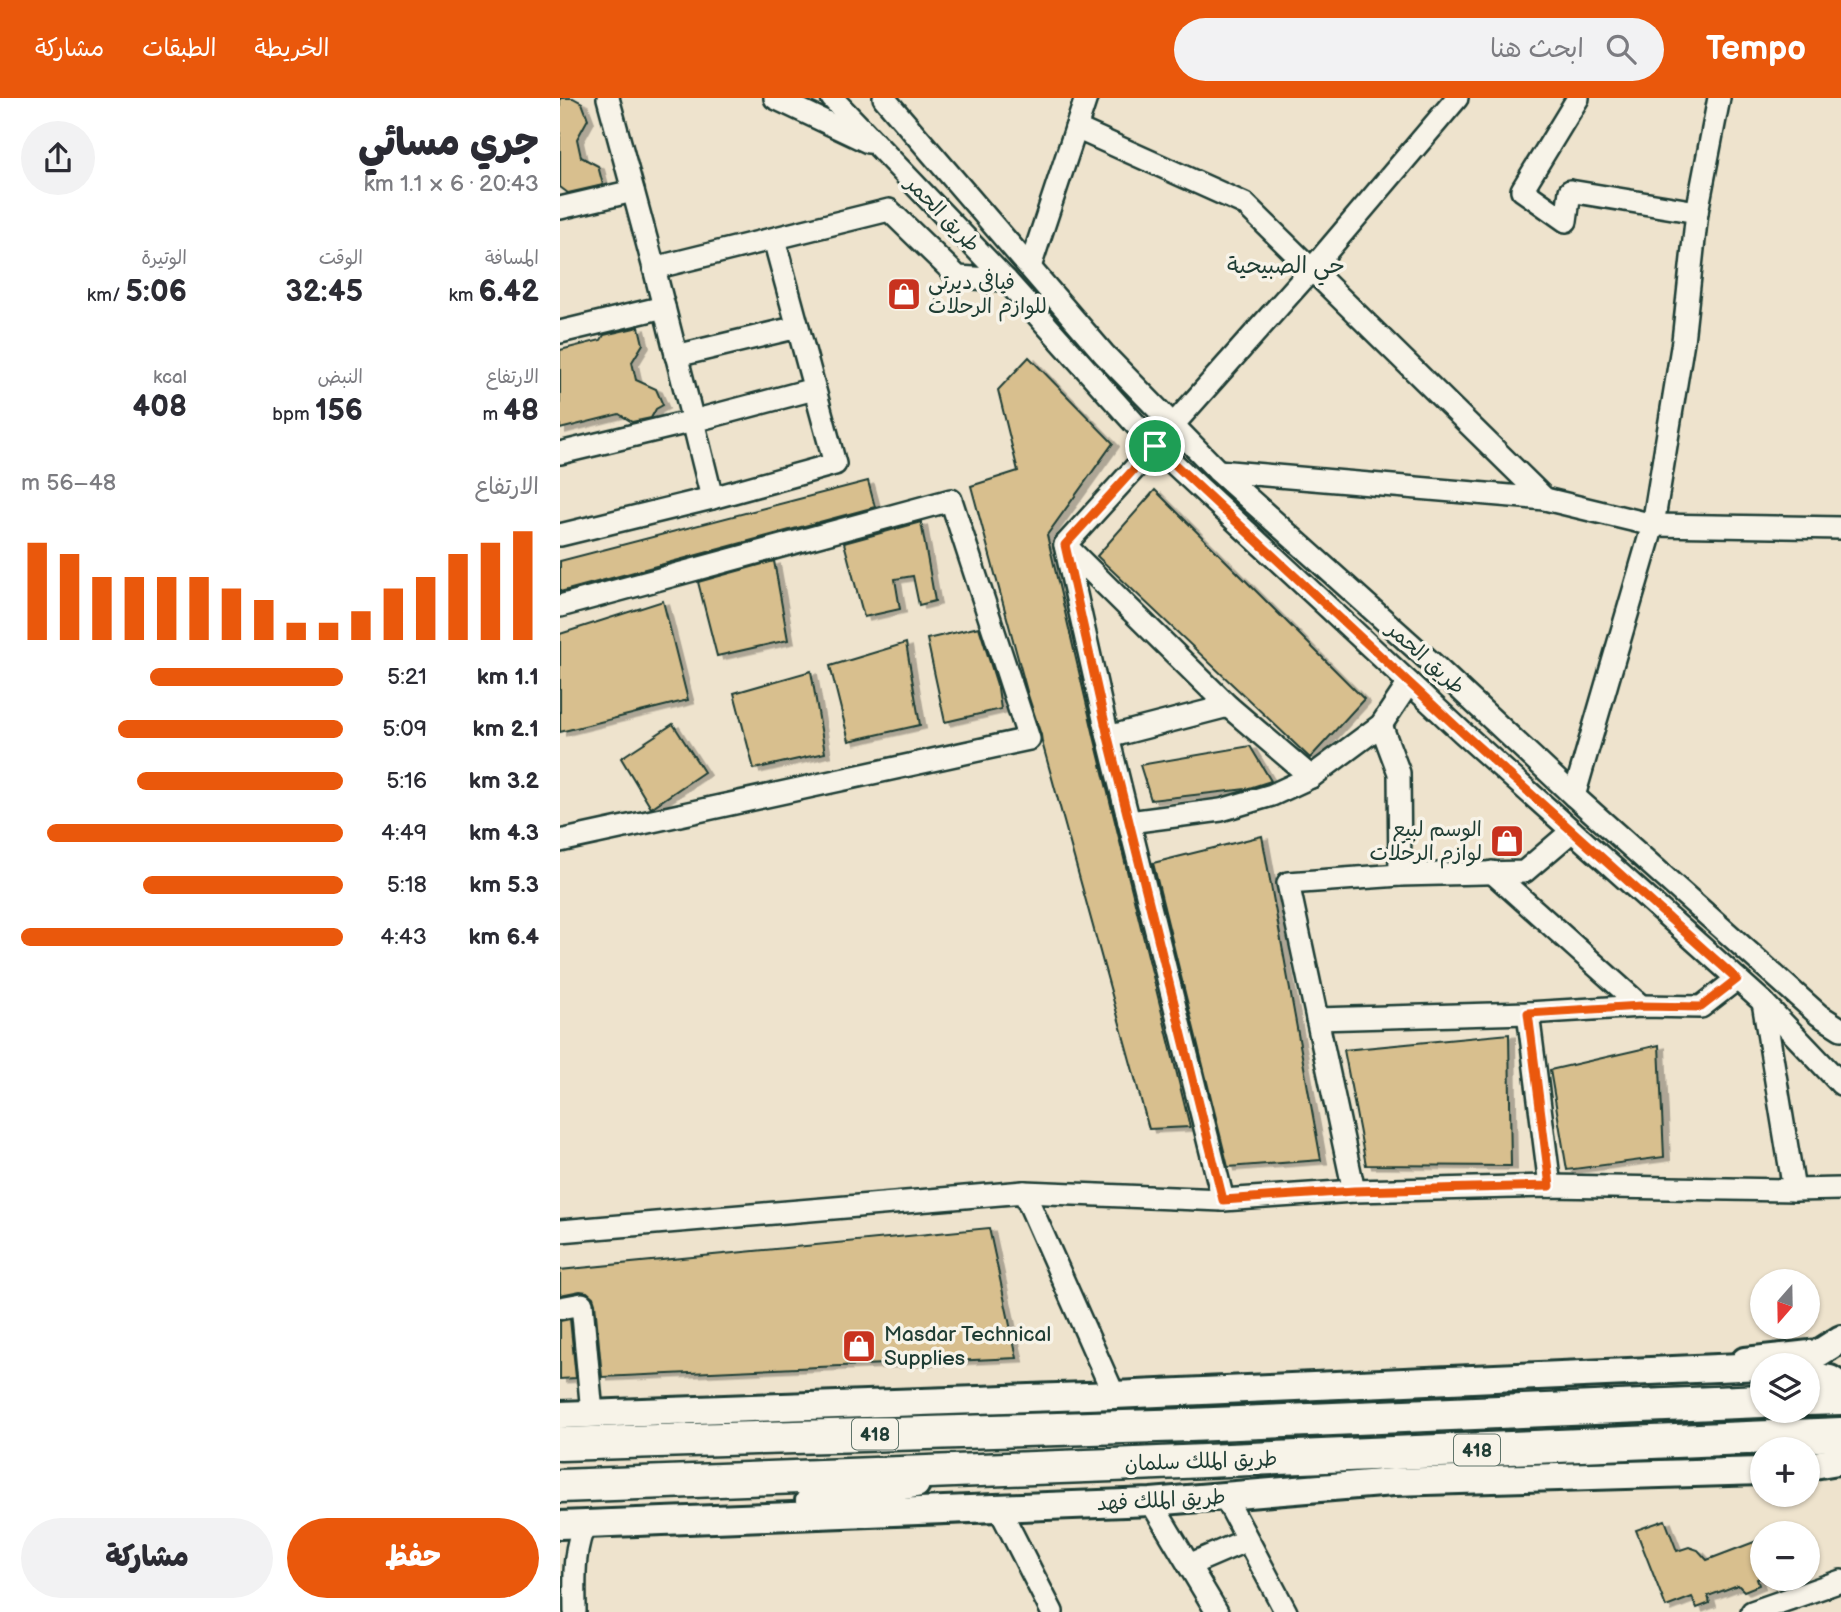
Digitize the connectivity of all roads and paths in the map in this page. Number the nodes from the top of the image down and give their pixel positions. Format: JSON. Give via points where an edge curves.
{"nodes":[{"id":1,"x":608,"y":98,"type":"edge"},
{"id":2,"x":775,"y":98,"type":"edge"},
{"id":3,"x":832,"y":98,"type":"edge"},
{"id":4,"x":884,"y":98,"type":"edge"},
{"id":5,"x":1086,"y":98,"type":"edge"},
{"id":6,"x":1457,"y":98,"type":"edge"},
{"id":7,"x":1577,"y":98,"type":"edge"},
{"id":8,"x":1719,"y":98,"type":"edge"},
{"id":9,"x":1076,"y":128,"type":"junction"},
{"id":10,"x":880,"y":148,"type":"junction"},
{"id":11,"x":633,"y":191,"type":"junction"},
{"id":12,"x":560,"y":208,"type":"edge"},
{"id":13,"x":1697,"y":212,"type":"junction"},
{"id":14,"x":774,"y":239,"type":"junction"},
{"id":15,"x":1030,"y":267,"type":"junction"},
{"id":16,"x":654,"y":268,"type":"junction"},
{"id":17,"x":1312,"y":269,"type":"junction"},
{"id":18,"x":1006,"y":280,"type":"junction"},
{"id":19,"x":663,"y":307,"type":"junction"},
{"id":20,"x":798,"y":327,"type":"junction"},
{"id":21,"x":560,"y":332,"type":"edge"},
{"id":22,"x":676,"y":356,"type":"junction"},
{"id":23,"x":814,"y":389,"type":"junction"},
{"id":24,"x":693,"y":421,"type":"junction"},
{"id":25,"x":1173,"y":425,"type":"junction"},
{"id":26,"x":1155,"y":446,"type":"junction"},
{"id":27,"x":560,"y":453,"type":"edge"},
{"id":28,"x":1218,"y":471,"type":"junction"},
{"id":29,"x":712,"y":498,"type":"junction"},
{"id":30,"x":1545,"y":499,"type":"junction"},
{"id":31,"x":1653,"y":525,"type":"junction"},
{"id":32,"x":1841,"y":528,"type":"edge"},
{"id":33,"x":560,"y":535,"type":"edge"},
{"id":34,"x":1065,"y":545,"type":"junction"},
{"id":35,"x":560,"y":606,"type":"edge"},
{"id":36,"x":1409,"y":683,"type":"junction"},
{"id":37,"x":1228,"y":705,"type":"junction"},
{"id":38,"x":1381,"y":725,"type":"junction"},
{"id":39,"x":1108,"y":737,"type":"junction"},
{"id":40,"x":1311,"y":777,"type":"junction"},
{"id":41,"x":1574,"y":796,"type":"junction"},
{"id":42,"x":1129,"y":822,"type":"junction"},
{"id":43,"x":1572,"y":831,"type":"junction"},
{"id":44,"x":560,"y":841,"type":"edge"},
{"id":45,"x":1492,"y":872,"type":"junction"},
{"id":46,"x":1400,"y":875,"type":"junction"},
{"id":47,"x":1737,"y":979,"type":"junction"},
{"id":48,"x":1763,"y":1002,"type":"junction"},
{"id":49,"x":1641,"y":1006,"type":"junction"},
{"id":50,"x":1528,"y":1013,"type":"junction"},
{"id":51,"x":1317,"y":1018,"type":"junction"},
{"id":52,"x":1841,"y":1030,"type":"edge"},
{"id":53,"x":1816,"y":1057,"type":"junction"},
{"id":54,"x":1841,"y":1065,"type":"edge"},
{"id":55,"x":1841,"y":1084,"type":"edge"},
{"id":56,"x":1550,"y":1186,"type":"junction"},
{"id":57,"x":1841,"y":1189,"type":"edge"},
{"id":58,"x":1794,"y":1190,"type":"junction"},
{"id":59,"x":1354,"y":1191,"type":"junction"},
{"id":60,"x":1024,"y":1192,"type":"junction"},
{"id":61,"x":1223,"y":1200,"type":"junction"},
{"id":62,"x":560,"y":1231,"type":"edge"},
{"id":63,"x":560,"y":1308,"type":"edge"},
{"id":64,"x":1841,"y":1339,"type":"edge"},
{"id":65,"x":1841,"y":1364,"type":"edge"},
{"id":66,"x":1820,"y":1365,"type":"edge"},
{"id":67,"x":1670,"y":1369,"type":"junction"},
{"id":68,"x":1750,"y":1369,"type":"edge"},
{"id":69,"x":1820,"y":1377,"type":"edge"},
{"id":70,"x":1841,"y":1386,"type":"edge"},
{"id":71,"x":1114,"y":1395,"type":"junction"},
{"id":72,"x":1841,"y":1398,"type":"edge"},
{"id":73,"x":1820,"y":1399,"type":"edge"},
{"id":74,"x":1750,"y":1402,"type":"edge"},
{"id":75,"x":664,"y":1410,"type":"junction"},
{"id":76,"x":592,"y":1413,"type":"junction"},
{"id":77,"x":560,"y":1415,"type":"edge"},
{"id":78,"x":1190,"y":1425,"type":"junction"},
{"id":79,"x":1841,"y":1434,"type":"edge"},
{"id":80,"x":560,"y":1444,"type":"edge"},
{"id":81,"x":1841,"y":1458,"type":"edge"},
{"id":82,"x":1820,"y":1464,"type":"edge"},
{"id":83,"x":1019,"y":1469,"type":"junction"},
{"id":84,"x":1750,"y":1471,"type":"edge"},
{"id":85,"x":1820,"y":1474,"type":"edge"},
{"id":86,"x":1841,"y":1475,"type":"edge"},
{"id":87,"x":560,"y":1486,"type":"edge"},
{"id":88,"x":1225,"y":1497,"type":"junction"},
{"id":89,"x":1151,"y":1502,"type":"junction"},
{"id":90,"x":999,"y":1508,"type":"junction"},
{"id":91,"x":682,"y":1520,"type":"junction"},
{"id":92,"x":573,"y":1524,"type":"edge"},
{"id":93,"x":1247,"y":1540,"type":"junction"},
{"id":94,"x":1189,"y":1565,"type":"junction"},
{"id":95,"x":1841,"y":1581,"type":"edge"},
{"id":96,"x":575,"y":1612,"type":"edge"},
{"id":97,"x":1052,"y":1612,"type":"edge"},
{"id":98,"x":1217,"y":1612,"type":"edge"},
{"id":99,"x":1286,"y":1612,"type":"edge"},
{"id":100,"x":1752,"y":1612,"type":"edge"}],
"edges":[{"from":1,"to":11,"type":"street"},
{"from":2,"to":10,"type":"street"},
{"from":3,"to":10,"type":"street","name":"طريق الحمر"},
{"from":4,"to":15,"type":"street","name":"طريق الحمر"},
{"from":5,"to":9,"type":"street"},
{"from":6,"to":17,"type":"street"},
{"from":7,"to":13,"type":"street","via":[[1522,190],[1566,221],[1570,191]]},
{"from":8,"to":13,"type":"street"},
{"from":9,"to":15,"type":"street"},
{"from":9,"to":17,"type":"street","via":[[1245,204]]},
{"from":10,"to":18,"type":"street","name":"طريق الحمر"},
{"from":11,"to":12,"type":"street"},
{"from":11,"to":16,"type":"street"},
{"from":13,"to":31,"type":"street","via":[[1683,341]]},
{"from":14,"to":16,"type":"street"},
{"from":14,"to":18,"type":"street","via":[[890,210],[958,277]]},
{"from":14,"to":20,"type":"street"},
{"from":15,"to":25,"type":"street","name":"طريق الحمر","via":[[1104,354]]},
{"from":16,"to":19,"type":"street"},
{"from":17,"to":25,"type":"street"},
{"from":17,"to":30,"type":"street"},
{"from":18,"to":26,"type":"street","name":"طريق الحمر"},
{"from":19,"to":21,"type":"street"},
{"from":19,"to":22,"type":"street"},
{"from":20,"to":22,"type":"street"},
{"from":20,"to":23,"type":"street"},
{"from":22,"to":24,"type":"street"},
{"from":23,"to":24,"type":"street"},
{"from":23,"to":29,"type":"street","via":[[835,464]]},
{"from":24,"to":27,"type":"street"},
{"from":24,"to":29,"type":"street"},
{"from":25,"to":28,"type":"street","name":"طريق الحمر"},
{"from":26,"to":34,"type":"street"},
{"from":26,"to":36,"type":"street","name":"طريق الحمر"},
{"from":28,"to":30,"type":"street"},
{"from":28,"to":41,"type":"street","name":"طريق الحمر"},
{"from":29,"to":33,"type":"street"},
{"from":30,"to":31,"type":"street"},
{"from":31,"to":32,"type":"street"},
{"from":31,"to":41,"type":"street"},
{"from":34,"to":37,"type":"street"},
{"from":34,"to":39,"type":"street"},
{"from":35,"to":44,"type":"street","via":[[951,500],[1029,739]]},
{"from":36,"to":38,"type":"street"},
{"from":36,"to":43,"type":"street","name":"طريق الحمر"},
{"from":37,"to":39,"type":"street"},
{"from":37,"to":40,"type":"street"},
{"from":38,"to":40,"type":"street"},
{"from":38,"to":46,"type":"street","via":[[1399,773]]},
{"from":39,"to":42,"type":"street"},
{"from":40,"to":42,"type":"street","via":[[1221,810]]},
{"from":41,"to":52,"type":"street","name":"طريق الحمر"},
{"from":42,"to":61,"type":"street"},
{"from":43,"to":45,"type":"street","via":[[1524,872]]},
{"from":43,"to":47,"type":"street","name":"طريق الحمر"},
{"from":45,"to":46,"type":"street"},
{"from":45,"to":49,"type":"street"},
{"from":46,"to":51,"type":"street","via":[[1288,883]]},
{"from":47,"to":48,"type":"street","name":"طريق الحمر"},
{"from":47,"to":49,"type":"street","via":[[1701,1007]]},
{"from":48,"to":53,"type":"street","name":"طريق الحمر"},
{"from":48,"to":58,"type":"street"},
{"from":49,"to":50,"type":"street"},
{"from":50,"to":51,"type":"street"},
{"from":50,"to":56,"type":"street"},
{"from":51,"to":59,"type":"street"},
{"from":53,"to":54,"type":"street"},
{"from":53,"to":55,"type":"street","name":"طريق الحمر"},
{"from":56,"to":58,"type":"street"},
{"from":56,"to":59,"type":"street"},
{"from":57,"to":58,"type":"street"},
{"from":59,"to":61,"type":"street"},
{"from":60,"to":61,"type":"street"},
{"from":60,"to":62,"type":"street"},
{"from":60,"to":71,"type":"street"},
{"from":63,"to":76,"type":"street","via":[[582,1304]]},
{"from":64,"to":67,"type":"main road","via":[[1819,1353]]},
{"from":65,"to":66,"type":"main road"},
{"from":67,"to":68,"type":"main road"},
{"from":67,"to":71,"type":"main road"},
{"from":69,"to":70,"type":"main road"},
{"from":71,"to":75,"type":"main road"},
{"from":72,"to":73,"type":"highway"},
{"from":74,"to":78,"type":"highway","name":"طريق الملك سلمان","number":"418"},
{"from":75,"to":76,"type":"main road"},
{"from":75,"to":78,"type":"main road"},
{"from":76,"to":77,"type":"main road"},
{"from":78,"to":80,"type":"highway","name":"طريق الملك سلمان","number":"418"},
{"from":79,"to":83,"type":"highway","name":"طريق الملك سلمان","number":"418"},
{"from":81,"to":82,"type":"main road"},
{"from":83,"to":87,"type":"highway","name":"طريق الملك سلمان","number":"418"},
{"from":83,"to":91,"type":"main road"},
{"from":84,"to":88,"type":"main road","name":"طريق الملك فهد","via":[[1393,1482]]},
{"from":85,"to":86,"type":"main road"},
{"from":88,"to":89,"type":"main road","name":"طريق الملك فهد"},
{"from":88,"to":93,"type":"street"},
{"from":89,"to":90,"type":"main road","name":"طريق الملك فهد"},
{"from":89,"to":94,"type":"street"},
{"from":90,"to":91,"type":"main road","name":"طريق الملك فهد"},
{"from":90,"to":97,"type":"street"},
{"from":91,"to":92,"type":"main road","name":"طريق الملك فهد"},
{"from":92,"to":96,"type":"street","via":[[579,1534]]},
{"from":93,"to":94,"type":"street"},
{"from":93,"to":99,"type":"street"},
{"from":94,"to":98,"type":"street"},
{"from":95,"to":100,"type":"street"}]}
